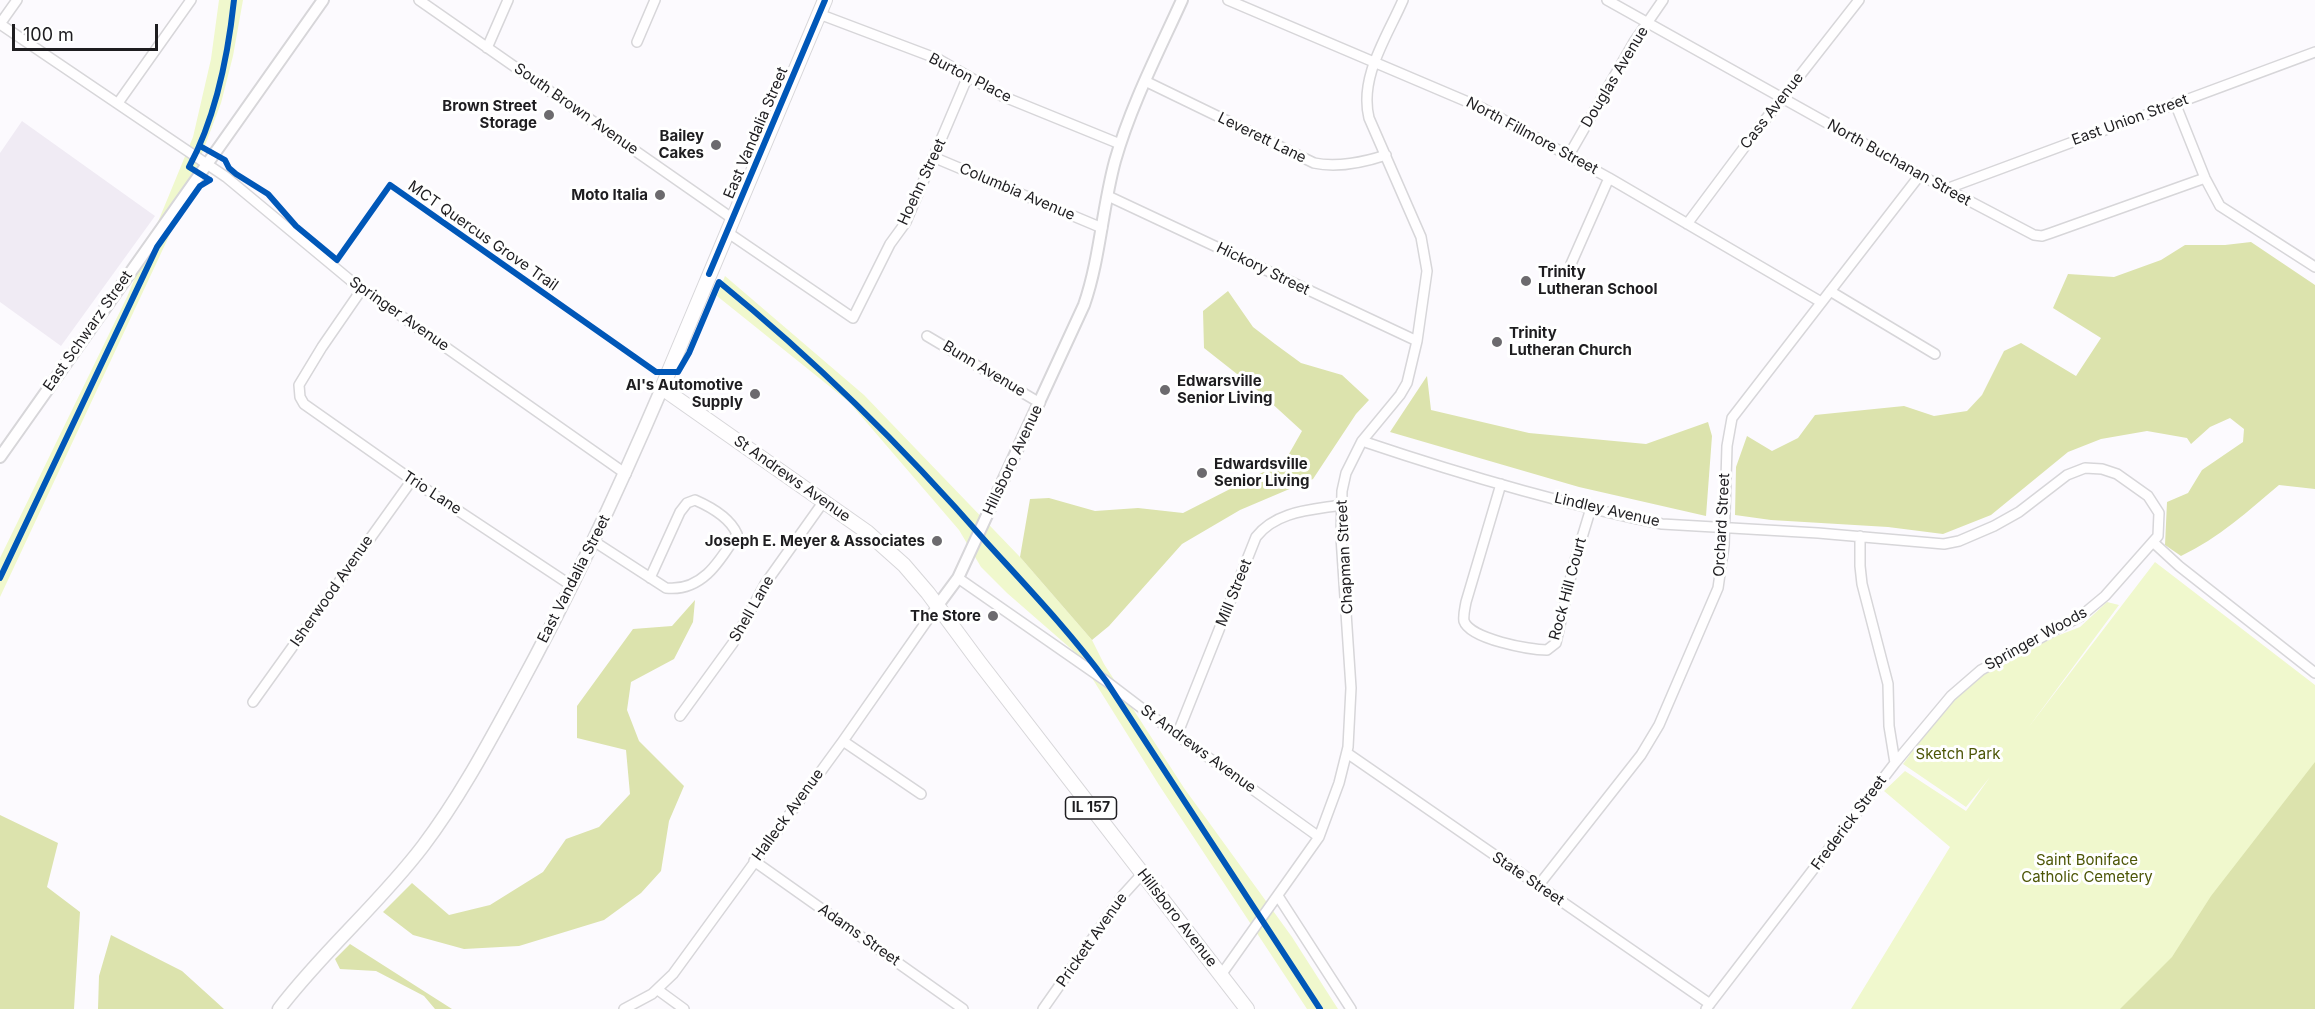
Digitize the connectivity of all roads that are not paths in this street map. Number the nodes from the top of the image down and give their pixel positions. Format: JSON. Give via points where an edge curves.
{"nodes":[{"id":1,"x":17,"y":0,"type":"edge"},
{"id":2,"x":191,"y":0,"type":"edge"},
{"id":3,"x":323,"y":0,"type":"edge"},
{"id":4,"x":419,"y":0,"type":"edge"},
{"id":5,"x":508,"y":0,"type":"edge"},
{"id":6,"x":655,"y":0,"type":"edge"},
{"id":7,"x":825,"y":0,"type":"edge"},
{"id":8,"x":1182,"y":0,"type":"edge"},
{"id":9,"x":1228,"y":0,"type":"edge"},
{"id":10,"x":1403,"y":0,"type":"edge"},
{"id":11,"x":1607,"y":0,"type":"edge"},
{"id":12,"x":1663,"y":0,"type":"edge"},
{"id":13,"x":1859,"y":0,"type":"edge"},
{"id":14,"x":819,"y":14,"type":"junction"},
{"id":15,"x":1647,"y":22,"type":"junction"},
{"id":16,"x":0,"y":24,"type":"edge"},
{"id":17,"x":637,"y":42,"type":"dead end"},
{"id":18,"x":487,"y":48,"type":"junction"},
{"id":19,"x":2315,"y":52,"type":"edge"},
{"id":20,"x":1375,"y":62,"type":"junction"},
{"id":21,"x":968,"y":76,"type":"junction"},
{"id":22,"x":1145,"y":81,"type":"junction"},
{"id":23,"x":1782,"y":98,"type":"junction"},
{"id":24,"x":118,"y":103,"type":"junction"},
{"id":25,"x":2175,"y":103,"type":"junction"},
{"id":26,"x":1120,"y":144,"type":"junction"},
{"id":27,"x":1386,"y":155,"type":"junction"},
{"id":28,"x":1569,"y":155,"type":"junction"},
{"id":29,"x":933,"y":157,"type":"junction"},
{"id":30,"x":206,"y":164,"type":"junction"},
{"id":31,"x":1920,"y":175,"type":"junction"},
{"id":32,"x":1609,"y":178,"type":"junction"},
{"id":33,"x":2205,"y":178,"type":"junction"},
{"id":34,"x":1946,"y":189,"type":"junction"},
{"id":35,"x":1108,"y":196,"type":"junction"},
{"id":36,"x":733,"y":219,"type":"junction"},
{"id":37,"x":1687,"y":224,"type":"junction"},
{"id":38,"x":1102,"y":228,"type":"junction"},
{"id":39,"x":727,"y":232,"type":"junction"},
{"id":40,"x":1571,"y":264,"type":"dead end"},
{"id":41,"x":2315,"y":267,"type":"edge"},
{"id":42,"x":362,"y":289,"type":"junction"},
{"id":43,"x":1830,"y":291,"type":"junction"},
{"id":44,"x":1821,"y":302,"type":"junction"},
{"id":45,"x":927,"y":336,"type":"dead end"},
{"id":46,"x":1418,"y":341,"type":"junction"},
{"id":47,"x":1935,"y":354,"type":"dead end"},
{"id":48,"x":662,"y":388,"type":"junction"},
{"id":49,"x":1040,"y":403,"type":"junction"},
{"id":50,"x":1362,"y":441,"type":"junction"},
{"id":51,"x":0,"y":457,"type":"edge"},
{"id":52,"x":626,"y":474,"type":"junction"},
{"id":53,"x":412,"y":480,"type":"junction"},
{"id":54,"x":1501,"y":484,"type":"junction"},
{"id":55,"x":824,"y":501,"type":"junction"},
{"id":56,"x":1341,"y":505,"type":"junction"},
{"id":57,"x":1591,"y":508,"type":"junction"},
{"id":58,"x":1725,"y":528,"type":"junction"},
{"id":59,"x":1860,"y":536,"type":"junction"},
{"id":60,"x":595,"y":542,"type":"junction"},
{"id":61,"x":2154,"y":543,"type":"junction"},
{"id":62,"x":650,"y":578,"type":"junction"},
{"id":63,"x":958,"y":578,"type":"junction"},
{"id":64,"x":572,"y":586,"type":"junction"},
{"id":65,"x":938,"y":605,"type":"junction"},
{"id":66,"x":2315,"y":673,"type":"edge"},
{"id":67,"x":253,"y":702,"type":"dead end"},
{"id":68,"x":680,"y":716,"type":"dead end"},
{"id":69,"x":1177,"y":735,"type":"junction"},
{"id":70,"x":843,"y":741,"type":"junction"},
{"id":71,"x":1347,"y":753,"type":"junction"},
{"id":72,"x":1895,"y":763,"type":"junction"},
{"id":73,"x":921,"y":794,"type":"dead end"},
{"id":74,"x":1319,"y":837,"type":"junction"},
{"id":75,"x":754,"y":861,"type":"junction"},
{"id":76,"x":1142,"y":874,"type":"junction"},
{"id":77,"x":1538,"y":886,"type":"junction"},
{"id":78,"x":1278,"y":896,"type":"junction"},
{"id":79,"x":1221,"y":975,"type":"junction"},
{"id":80,"x":658,"y":990,"type":"junction"},
{"id":81,"x":1708,"y":1007,"type":"edge"},
{"id":82,"x":280,"y":1009,"type":"edge"},
{"id":83,"x":624,"y":1009,"type":"edge"},
{"id":84,"x":684,"y":1009,"type":"edge"},
{"id":85,"x":963,"y":1009,"type":"edge"},
{"id":86,"x":1043,"y":1009,"type":"edge"},
{"id":87,"x":1247,"y":1009,"type":"edge"},
{"id":88,"x":1351,"y":1009,"type":"edge"}],
"edges":[{"from":1,"to":16,"type":"street"},
{"from":2,"to":24,"type":"street"},
{"from":3,"to":30,"type":"street","name":"East Schwarz Street"},
{"from":4,"to":18,"type":"street","name":"South Brown Avenue"},
{"from":5,"to":18,"type":"street"},
{"from":6,"to":17,"type":"street"},
{"from":7,"to":14,"type":"main road","name":"East Vandalia Street"},
{"from":8,"to":22,"type":"street","name":"Hillsboro Avenue"},
{"from":9,"to":20,"type":"street","name":"North Fillmore Street"},
{"from":10,"to":20,"type":"street","name":"Chapman Street"},
{"from":11,"to":15,"type":"street","name":"North Buchanan Street"},
{"from":12,"to":15,"type":"street","name":"Douglas Avenue"},
{"from":13,"to":23,"type":"street","name":"Cass Avenue"},
{"from":14,"to":21,"type":"street","name":"Burton Place","via":[[938,59]]},
{"from":14,"to":36,"type":"main road","name":"East Vandalia Street"},
{"from":15,"to":23,"type":"street","name":"North Buchanan Street"},
{"from":15,"to":28,"type":"street","name":"Douglas Avenue"},
{"from":16,"to":24,"type":"street","name":"Springer Avenue"},
{"from":18,"to":36,"type":"street","name":"South Brown Avenue"},
{"from":19,"to":25,"type":"street","name":"East Union Street"},
{"from":20,"to":27,"type":"street","name":"Chapman Street","via":[[1365,103]]},
{"from":20,"to":28,"type":"street","name":"North Fillmore Street","via":[[1482,108]]},
{"from":21,"to":26,"type":"street","name":"Burton Place","via":[[1002,96]]},
{"from":21,"to":29,"type":"street","name":"Hoehn Street"},
{"from":22,"to":26,"type":"street","name":"Hillsboro Avenue"},
{"from":22,"to":27,"type":"street","name":"Leverett Lane","via":[[1314,163],[1343,163]]},
{"from":23,"to":31,"type":"street","name":"North Buchanan Street"},
{"from":23,"to":37,"type":"street","name":"Cass Avenue"},
{"from":24,"to":30,"type":"street","name":"Springer Avenue"},
{"from":25,"to":33,"type":"street"},
{"from":25,"to":34,"type":"street","name":"East Union Street"},
{"from":26,"to":35,"type":"street","name":"Hillsboro Avenue"},
{"from":27,"to":46,"type":"street","name":"Chapman Street","via":[[1422,237],[1425,253],[1427,271]]},
{"from":28,"to":32,"type":"street","name":"North Fillmore Street"},
{"from":29,"to":38,"type":"street","name":"Columbia Avenue"},
{"from":29,"to":39,"type":"street","name":"Hoehn Street","via":[[906,222],[890,244],[854,318]]},
{"from":30,"to":42,"type":"street","name":"Springer Avenue"},
{"from":30,"to":51,"type":"street","name":"East Schwarz Street"},
{"from":31,"to":34,"type":"street","name":"North Buchanan Street"},
{"from":31,"to":43,"type":"street","name":"Orchard Street"},
{"from":32,"to":37,"type":"street","name":"North Fillmore Street"},
{"from":32,"to":40,"type":"street"},
{"from":33,"to":34,"type":"street","name":"North Buchanan Street","via":[[2042,236],[2025,232]]},
{"from":33,"to":41,"type":"street","via":[[2224,210]]},
{"from":35,"to":38,"type":"street","name":"Hillsboro Avenue"},
{"from":35,"to":46,"type":"street","name":"Hickory Street"},
{"from":36,"to":39,"type":"main road","name":"East Vandalia Street"},
{"from":37,"to":44,"type":"street","name":"North Fillmore Street"},
{"from":38,"to":49,"type":"street","name":"Hillsboro Avenue","via":[[1084,305]]},
{"from":39,"to":48,"type":"main road","name":"East Vandalia Street"},
{"from":42,"to":52,"type":"street","name":"Springer Avenue"},
{"from":42,"to":53,"type":"street","name":"Trio Lane","via":[[322,347],[300,385],[300,394],[304,404]]},
{"from":43,"to":44,"type":"street","name":"Orchard Street"},
{"from":43,"to":47,"type":"street"},
{"from":44,"to":58,"type":"street","name":"Orchard Street","via":[[1732,418],[1726,446]]},
{"from":45,"to":49,"type":"street","name":"Bunn Avenue"},
{"from":46,"to":50,"type":"street","name":"Chapman Street","via":[[1407,383]]},
{"from":48,"to":52,"type":"main road","name":"East Vandalia Street"},
{"from":48,"to":55,"type":"main road","name":"St Andrews Avenue","number":"IL 157"},
{"from":49,"to":63,"type":"street","name":"Hillsboro Avenue"},
{"from":50,"to":54,"type":"street","name":"Lindley Avenue"},
{"from":50,"to":56,"type":"street","name":"Chapman Street","via":[[1346,473]]},
{"from":52,"to":60,"type":"main road","name":"East Vandalia Street"},
{"from":53,"to":64,"type":"street","name":"Trio Lane"},
{"from":53,"to":67,"type":"street","name":"Isherwood Avenue"},
{"from":54,"to":57,"type":"street","name":"Lindley Avenue"},
{"from":54,"to":57,"type":"street","name":"Rock Hill Court","via":[[1464,618],[1475,633],[1516,645],[1548,650],[1556,643]]},
{"from":55,"to":65,"type":"main road","name":"St Andrews Avenue","number":"IL 157","via":[[903,564]]},
{"from":55,"to":68,"type":"street","name":"Shell Lane","via":[[765,584],[733,643]]},
{"from":56,"to":69,"type":"street","name":"Mill Street","via":[[1279,518],[1256,537]]},
{"from":56,"to":71,"type":"street","name":"Chapman Street","via":[[1351,688]]},
{"from":57,"to":58,"type":"street","name":"Lindley Avenue","via":[[1662,524]]},
{"from":58,"to":59,"type":"street","name":"Lindley Avenue"},
{"from":58,"to":77,"type":"street","name":"Orchard Street","via":[[1718,588],[1659,725],[1641,755]]},
{"from":59,"to":61,"type":"street","via":[[1936,544],[1959,541],[2019,512],[2067,475],[2093,467],[2130,481],[2156,505],[2160,518]]},
{"from":59,"to":72,"type":"street","name":"Frederick Street","via":[[1862,584],[1888,684]]},
{"from":60,"to":62,"type":"street"},
{"from":60,"to":64,"type":"main road","name":"East Vandalia Street"},
{"from":61,"to":66,"type":"street"},
{"from":61,"to":72,"type":"street","name":"Springer Woods","via":[[2081,616],[1998,659],[1966,682]]},
{"from":62,"to":62,"type":"street","via":[[666,588],[689,587],[720,562],[737,534],[733,525],[695,500],[687,503]]},
{"from":63,"to":65,"type":"street","name":"Hillsboro Avenue"},
{"from":63,"to":69,"type":"street","name":"St Andrews Avenue"},
{"from":64,"to":82,"type":"main road","name":"East Vandalia Street","via":[[448,812],[403,871],[332,946]]},
{"from":65,"to":70,"type":"street","name":"Halleck Avenue"},
{"from":65,"to":76,"type":"main road","name":"Hillsboro Avenue","number":"IL 157"},
{"from":69,"to":74,"type":"street","name":"St Andrews Avenue"},
{"from":70,"to":73,"type":"street"},
{"from":70,"to":75,"type":"street","name":"Halleck Avenue"},
{"from":71,"to":74,"type":"street","name":"Chapman Street"},
{"from":71,"to":77,"type":"street","name":"State Street"},
{"from":72,"to":81,"type":"street","name":"Frederick Street"},
{"from":74,"to":78,"type":"street","name":"Chapman Street"},
{"from":75,"to":80,"type":"street","name":"Halleck Avenue","via":[[691,951]]},
{"from":75,"to":85,"type":"street","name":"Adams Street"},
{"from":76,"to":79,"type":"main road","name":"Hillsboro Avenue","number":"IL 157"},
{"from":76,"to":86,"type":"street","name":"Prickett Avenue"},
{"from":77,"to":81,"type":"street","name":"State Street"},
{"from":78,"to":79,"type":"street","name":"Chapman Street"},
{"from":78,"to":88,"type":"street"},
{"from":79,"to":87,"type":"main road","name":"Hillsboro Avenue","number":"IL 157"},
{"from":80,"to":83,"type":"street","name":"Halleck Avenue"},
{"from":80,"to":84,"type":"street"}]}
